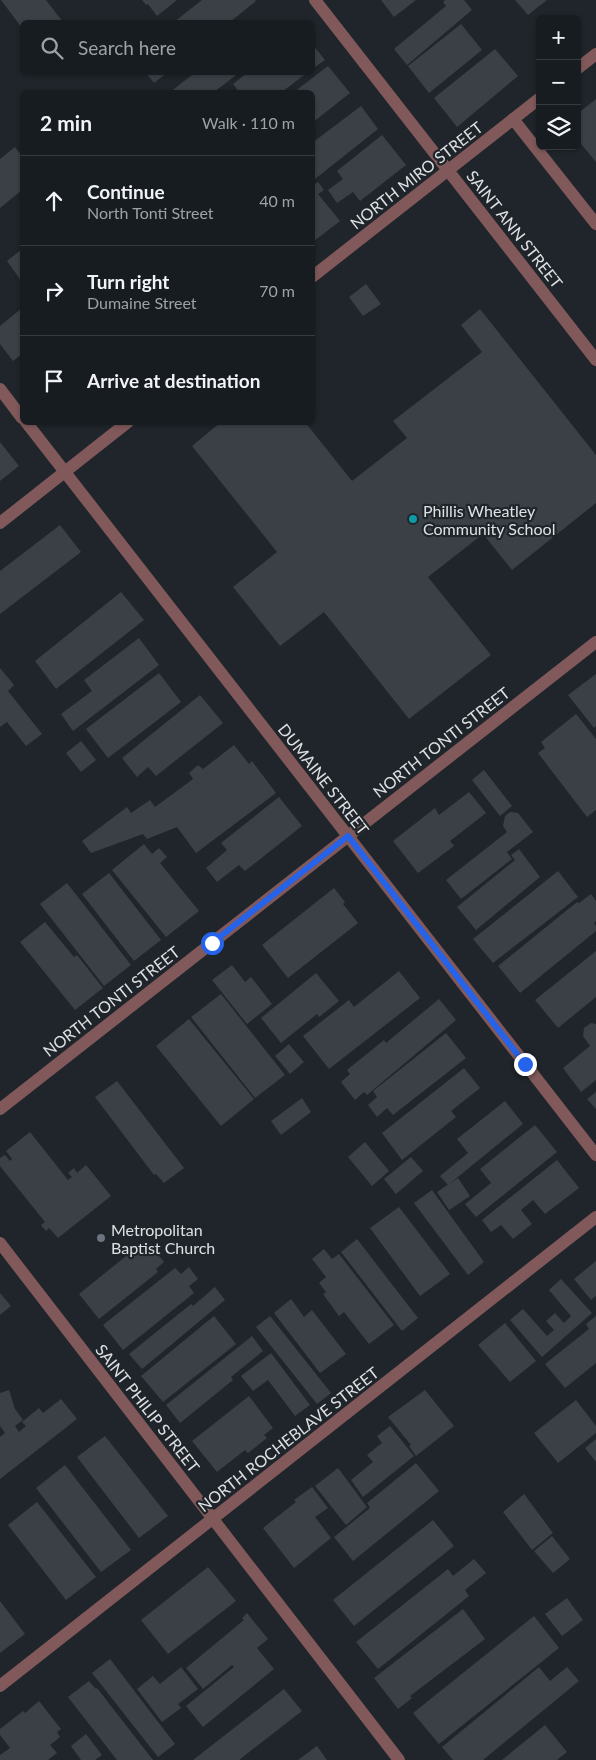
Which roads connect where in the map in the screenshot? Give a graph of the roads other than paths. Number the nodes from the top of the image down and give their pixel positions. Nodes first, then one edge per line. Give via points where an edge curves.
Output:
1 (316, 0) edge
2 (596, 54) edge
3 (581, 66) edge
4 (536, 101) edge
5 (513, 120) junction
6 (449, 170) junction
7 (596, 224) edge
8 (315, 275) edge
9 (596, 360) edge
10 (0, 389) edge
11 (20, 415) edge
12 (28, 425) edge
13 (124, 425) edge
14 (65, 472) junction
15 (0, 523) edge
16 (596, 642) edge
17 (348, 836) junction
18 (0, 1109) edge
19 (596, 1155) edge
20 (596, 1217) edge
21 (0, 1242) edge
22 (213, 1519) junction
23 (0, 1686) edge
24 (399, 1760) edge

1 - 6 street, SAINT ANN STREET
2 - 3 street
4 - 5 street, NORTH MIRO STREET
5 - 6 street, NORTH MIRO STREET
5 - 7 street
6 - 8 street, NORTH MIRO STREET
6 - 9 street, SAINT ANN STREET
10 - 11 street
12 - 14 street, DUMAINE STREET
13 - 14 street
14 - 15 street
14 - 17 street, DUMAINE STREET
16 - 17 street, NORTH TONTI STREET
17 - 18 street, NORTH TONTI STREET
17 - 19 street, DUMAINE STREET
20 - 22 street, NORTH ROCHEBLAVE STREET
21 - 22 street, SAINT PHILIP STREET
22 - 23 street, NORTH ROCHEBLAVE STREET
22 - 24 street, SAINT PHILIP STREET

